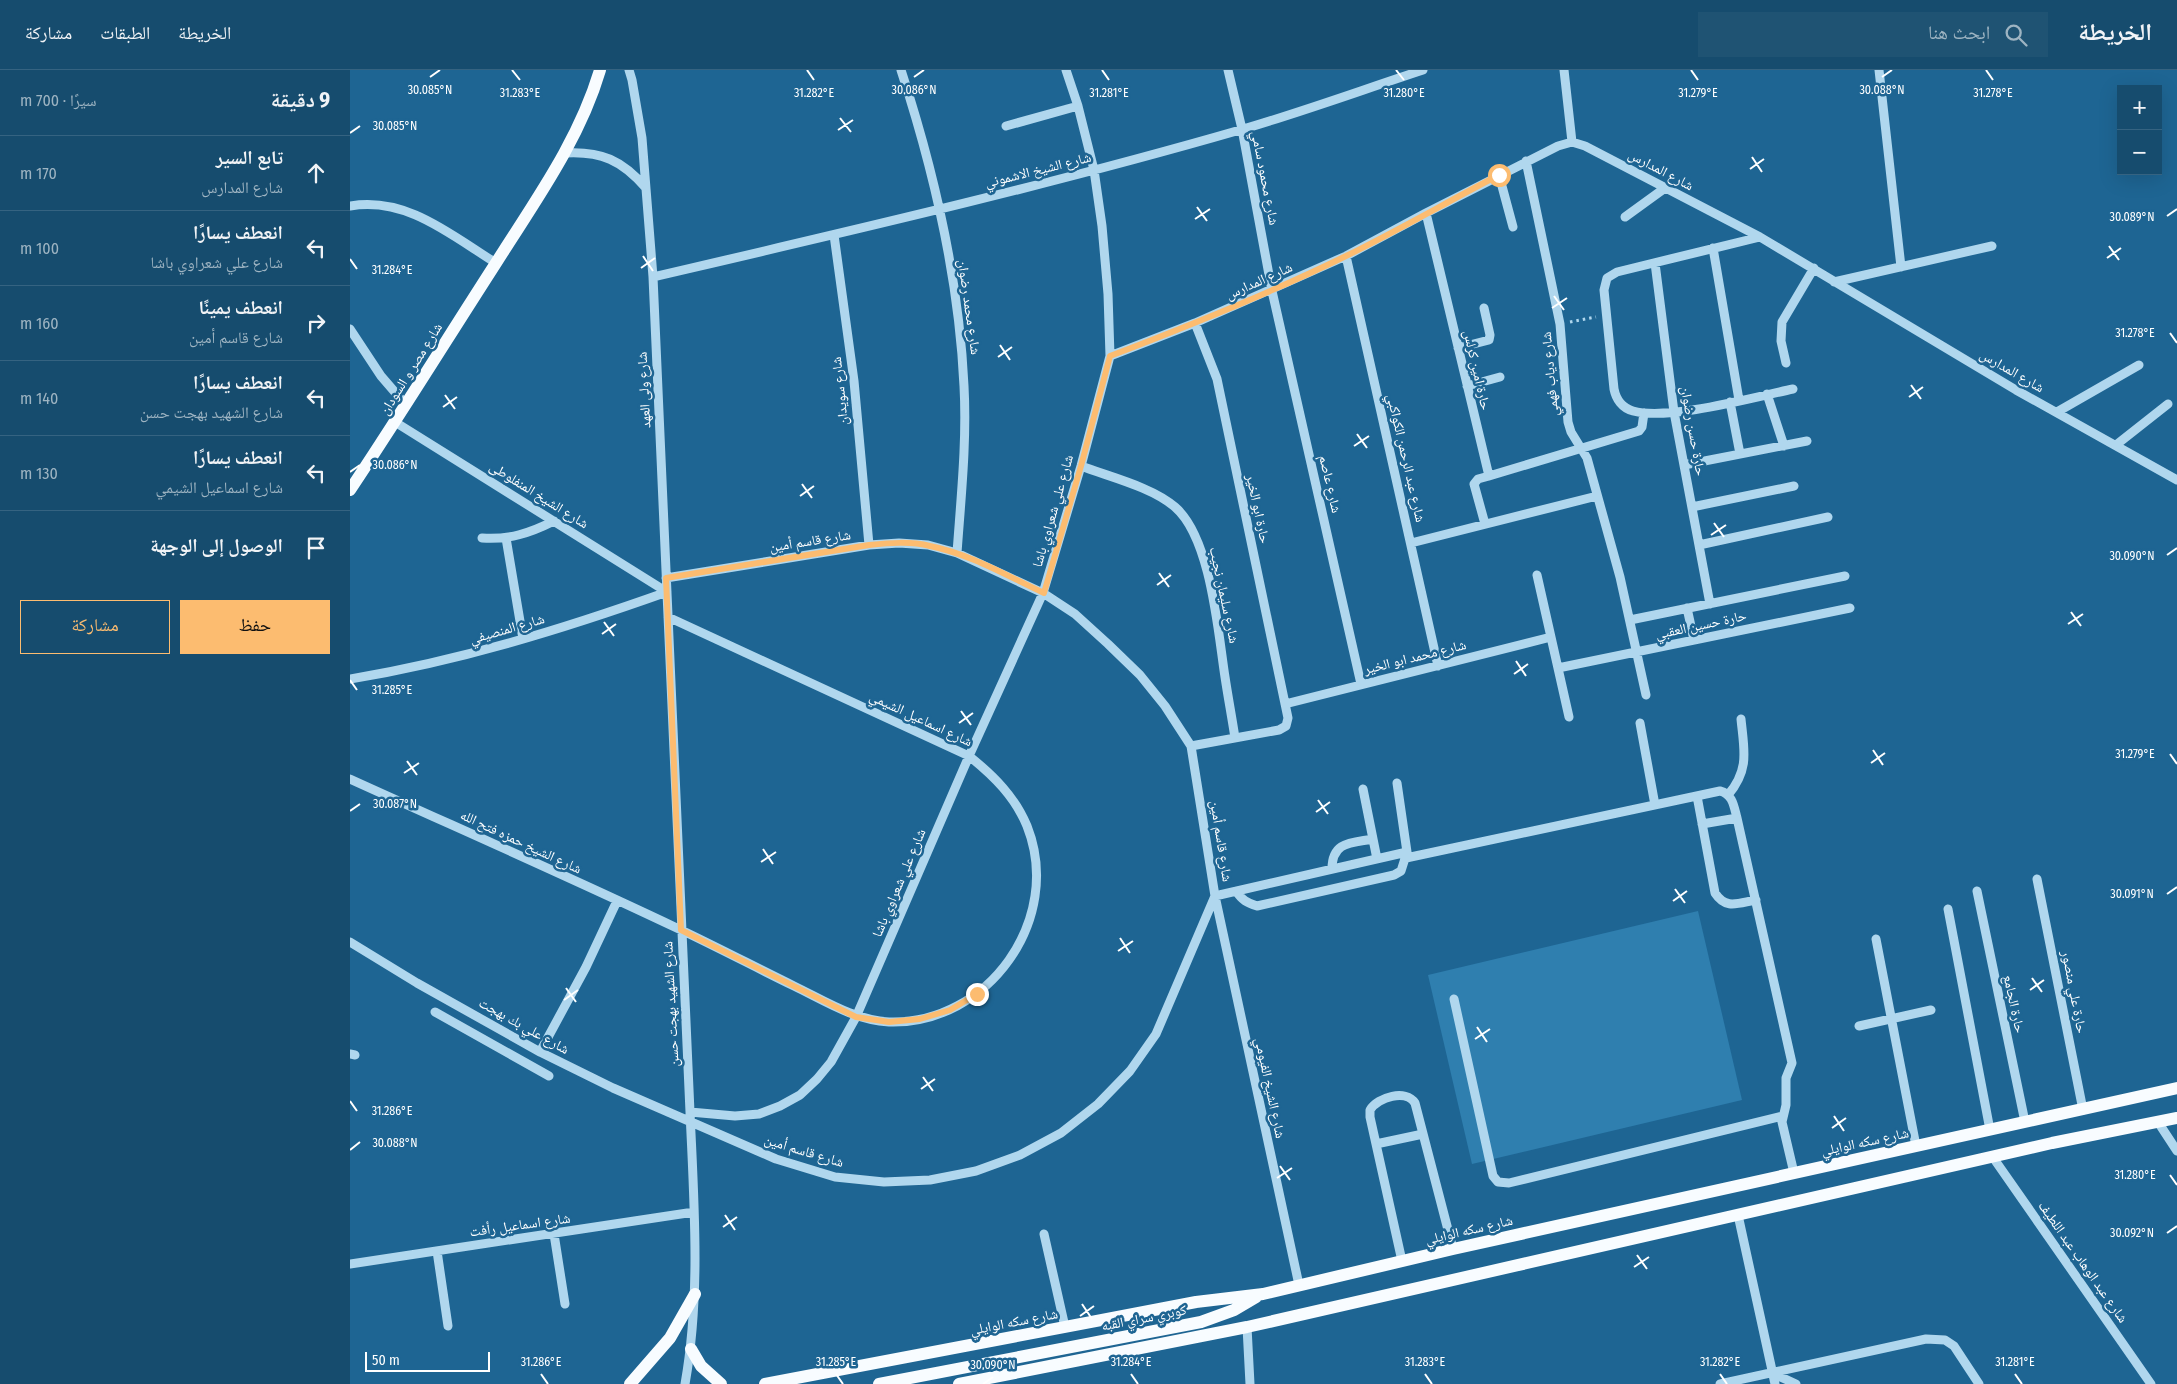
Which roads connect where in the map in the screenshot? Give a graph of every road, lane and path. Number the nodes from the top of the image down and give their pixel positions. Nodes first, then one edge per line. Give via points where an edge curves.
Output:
1 (600, 70) edge
2 (628, 70) edge
3 (901, 70) edge
4 (1066, 70) edge
5 (1228, 70) edge
6 (1423, 70) edge
7 (1564, 70) edge
8 (1879, 70) edge
9 (1078, 106) junction
10 (1006, 126) dead end
11 (1242, 129) junction
12 (1572, 142) junction
13 (565, 153) junction
14 (1526, 161) junction
15 (1094, 170) junction
16 (1499, 175) junction
17 (646, 188) junction
18 (1666, 188) junction
19 (350, 206) edge
20 (940, 210) junction
21 (1426, 213) junction
22 (1625, 217) dead end
23 (1513, 227) dead end
24 (834, 235) junction
25 (1760, 237) junction
26 (1992, 246) dead end
27 (1713, 248) junction
28 (1346, 256) junction
29 (496, 263) junction
30 (1655, 263) junction
31 (1900, 267) junction
32 (1814, 268) junction
33 (653, 277) junction
34 (1834, 282) junction
35 (1272, 290) junction
36 (1484, 308) dead end
37 (1607, 315) junction
38 (1195, 323) junction
39 (1560, 324) junction
40 (350, 329) edge
41 (1458, 348) junction
42 (1110, 356) junction
43 (1786, 364) dead end
44 (2139, 365) dead end
45 (1500, 377) dead end
46 (1467, 386) junction
47 (1793, 390) dead end
48 (1767, 394) junction
49 (1740, 400) junction
50 (1730, 402) junction
51 (2168, 404) dead end
52 (406, 405) junction
53 (1674, 412) junction
54 (2057, 412) junction
55 (1644, 413) junction
56 (395, 422) junction
57 (1808, 441) dead end
58 (2116, 445) junction
59 (1784, 446) junction
60 (1583, 449) junction
61 (1740, 454) junction
62 (1684, 465) junction
63 (1081, 466) junction
64 (1488, 476) junction
65 (2177, 480) edge
66 (1794, 486) dead end
67 (350, 490) edge
68 (1597, 496) junction
69 (1692, 507) junction
70 (1828, 517) dead end
71 (554, 521) junction
72 (1485, 524) junction
73 (482, 538) dead end
74 (506, 538) junction
75 (1410, 543) junction
76 (869, 545) junction
77 (1699, 545) junction
78 (957, 553) junction
79 (1537, 575) dead end
80 (1845, 576) dead end
81 (666, 578) junction
82 (667, 592) junction
83 (1044, 593) junction
84 (1710, 604) junction
85 (1687, 608) junction
86 (1850, 608) dead end
87 (668, 616) junction
88 (1630, 620) junction
89 (1551, 637) junction
90 (523, 639) junction
91 (1694, 640) junction
92 (1637, 652) junction
93 (1438, 666) junction
94 (1558, 668) junction
95 (350, 679) edge
96 (1361, 684) junction
97 (1646, 695) dead end
98 (1285, 704) junction
99 (1569, 717) dead end
100 (1741, 719) dead end
101 (1640, 723) dead end
102 (1235, 738) junction
103 (1191, 746) junction
104 (969, 756) junction
105 (350, 779) edge
106 (1397, 783) dead end
107 (1363, 789) dead end
108 (1728, 795) junction
109 (1697, 796) junction
110 (1655, 805) junction
111 (1737, 818) junction
112 (1702, 824) junction
113 (1373, 838) junction
114 (1406, 855) junction
115 (1377, 859) junction
116 (1332, 869) junction
117 (2037, 879) dead end
118 (1236, 891) junction
119 (1976, 891) dead end
120 (1215, 896) junction
121 (1756, 900) junction
122 (617, 901) junction
123 (1948, 909) dead end
124 (681, 930) junction
125 (1876, 939) dead end
126 (350, 942) edge
127 (1454, 999) dead end
128 (1931, 1010) dead end
129 (435, 1012) dead end
130 (856, 1017) junction
131 (1891, 1019) junction
132 (1859, 1026) dead end
133 (506, 1033) junction
134 (498, 1048) junction
135 (540, 1052) junction
136 (549, 1076) dead end
137 (2177, 1089) edge
138 (2083, 1110) junction
139 (690, 1112) junction
140 (1782, 1116) junction
141 (2177, 1118) edge
142 (690, 1122) junction
143 (2025, 1122) junction
144 (2158, 1122) junction
145 (1990, 1130) junction
146 (1423, 1134) junction
147 (1376, 1144) junction
148 (1916, 1146) junction
149 (2177, 1150) edge
150 (1992, 1156) junction
151 (1794, 1173) junction
152 (694, 1212) junction
153 (1738, 1215) junction
154 (554, 1234) junction
155 (1044, 1234) dead end
156 (1453, 1249) junction
157 (437, 1251) junction
158 (1402, 1261) junction
159 (350, 1264) edge
160 (1299, 1285) junction
161 (695, 1294) junction
162 (1263, 1294) junction
163 (565, 1304) dead end
164 (448, 1326) dead end
165 (1247, 1326) junction
166 (1066, 1327) junction
167 (691, 1349) junction
168 (1772, 1373) junction
169 (630, 1384) edge
170 (685, 1384) edge
171 (721, 1384) edge
172 (765, 1384) edge
173 (880, 1384) edge
174 (959, 1384) edge
175 (1250, 1384) edge
176 (1720, 1384) edge
177 (1776, 1384) edge
178 (1796, 1384) edge
179 (1979, 1384) edge
180 (2152, 1384) edge

1 - 13 main road, شارع مصر و السودان via 592,97
2 - 17 street, شارع ولى العهد via 640,129
3 - 20 street, شارع محمد رضوان
4 - 9 street, شارع علي شعراوي باشا
5 - 11 street, شارع محمود سامي
6 - 11 street, شارع الشيخ الاشموني
7 - 12 street
8 - 31 street
9 - 10 street
9 - 15 street, شارع علي شعراوي باشا
11 - 15 street, شارع الشيخ الاشموني
11 - 35 street, شارع محمود سامي
12 - 14 street, شارع المدارس
12 - 18 street, شارع المدارس
13 - 17 street via 584,152 602,156 626,168
13 - 29 main road, شارع مصر و السودان
14 - 16 street, شارع المدارس
14 - 39 street, شارع دياب فهمي
15 - 20 street, شارع الشيخ الاشموني
15 - 42 street, شارع علي شعراوي باشا via 1108,294
16 - 21 street, شارع المدارس
16 - 23 street
17 - 33 street, شارع ولى العهد
18 - 22 street
18 - 25 street, شارع المدارس
19 - 29 street via 383,205 421,216
20 - 24 street, شارع الشيخ الاشموني
20 - 78 street, شارع محمد رضوان via 961,334 964,387 965,440
21 - 28 street, شارع المدارس
21 - 41 street, حارة امين كرلس
24 - 33 street, شارع الشيخ الاشموني
24 - 76 street, شارع سويدان via 854,381
25 - 27 street
25 - 32 street, شارع المدارس
26 - 31 street
27 - 30 street
27 - 49 street
28 - 35 street, شارع المدارس
28 - 75 street, شارع عبد الرحمن الكواكبي
29 - 52 main road, شارع مصر و السودان
30 - 37 street via 1611,274 1607,278 1604,290
30 - 53 street, حارة حسن رضوان
31 - 34 street
32 - 34 street, شارع المدارس
32 - 43 street via 1782,322 1781,341
33 - 81 street, شارع ولى العهد
34 - 54 street, شارع المدارس
35 - 38 street, شارع المدارس
35 - 96 street, شارع عاصم
36 - 41 street via 1489,340
37 - 39 path
37 - 55 street via 1614,389 1626,409
38 - 42 street, شارع المدارس
38 - 98 street, حارة ابو الخير via 1217,379
39 - 60 street, شارع دياب فهمي via 1568,422
40 - 52 street via 381,376
41 - 46 street, حارة امين كرلس
42 - 63 street, شارع علي شعراوي باشا
44 - 54 street
45 - 46 street
46 - 64 street, حارة امين كرلس
47 - 48 street
48 - 49 street
48 - 59 street
49 - 50 street
50 - 53 street
50 - 61 street
51 - 58 street
52 - 56 main road, شارع مصر و السودان
53 - 55 street
53 - 62 street, حارة حسن رضوان
54 - 58 street, شارع المدارس
55 - 60 street via 1639,431
56 - 67 main road, شارع مصر و السودان
56 - 71 street, شارع الشيخ المنفلوطى
57 - 59 street
58 - 65 street, شارع المدارس
59 - 61 street
60 - 64 street
60 - 68 street, شارع دياب فهمي
61 - 62 street
62 - 69 street, حارة حسن رضوان
63 - 83 street, شارع علي شعراوي باشا
63 - 102 street, شارع سليمان نجيب via 1163,498 1183,515 1191,527 1201,549 1213,604
64 - 72 street via 1474,484
66 - 69 street
68 - 72 street
68 - 88 street, شارع دياب فهمي
69 - 77 street, حارة حسن رضوان
70 - 77 street
71 - 74 street via 531,533
71 - 82 street, شارع الشيخ المنفلوطى
72 - 75 street
73 - 74 street
74 - 90 street
75 - 93 street, شارع عبد الرحمن الكواكبي
76 - 78 street, شارع قاسم أمين via 899,542
76 - 81 street, شارع قاسم أمين
77 - 84 street, حارة حسن رضوان
78 - 83 street, شارع قاسم أمين
79 - 89 street
80 - 84 street
81 - 82 street, شارع ولى العهد
82 - 87 street, شارع الشهيد بهجت حسن
82 - 90 street, شارع المنصيفي via 574,625
83 - 103 street, شارع قاسم أمين via 1075,614 1140,675
83 - 104 street, شارع علي شعراوي باشا
84 - 85 street
85 - 88 street
85 - 91 street
86 - 91 street, حارة حسين العقبي
87 - 104 street, شارع اسماعيل الشيمي
87 - 124 street, شارع الشهيد بهجت حسن
88 - 92 street, شارع دياب فهمي
89 - 93 street, شارع محمد ابو الخير
89 - 94 street
90 - 95 street, شارع المنصيفي via 407,669
91 - 92 street, حارة حسين العقبي
92 - 94 street, حارة حسين العقبي
92 - 97 street, شارع دياب فهمي
93 - 96 street, شارع محمد ابو الخير
94 - 99 street
96 - 98 street, شارع محمد ابو الخير
98 - 102 street, حارة ابو الخير via 1286,726
100 - 108 street via 1746,758 1740,778
101 - 110 street
102 - 103 street
103 - 120 street, شارع قاسم أمين
104 - 130 street, شارع علي شعراوي باشا
104 - 130 street, شارع اسماعيل الشيمي via 994,776 1013,800 1027,827 1035,857 1036,888 1031,919 1019,948 983,989 950,1010 920,1019 889,1022
105 - 122 street, شارع الشيخ حمزه فتح الله
106 - 114 street
107 - 113 street
108 - 109 street via 1720,791
108 - 111 street
109 - 110 street
109 - 112 street
110 - 114 street
111 - 112 street
111 - 121 street
112 - 121 street via 1718,898 1727,905
113 - 115 street
113 - 116 street via 1344,844 1332,861
114 - 115 street
114 - 118 street via 1401,871 1394,875 1257,906 1248,904
115 - 116 street
116 - 118 street
117 - 138 street, حارة علي منصور
118 - 120 street
119 - 143 street, حارة الجامع
120 - 142 street, شارع قاسم أمين via 1156,1034 1130,1071 1076,1122 1020,1156 940,1179 884,1182 835,1177 776,1159
120 - 160 street, شارع الشيخ الفيومي
121 - 140 street via 1792,1062 1786,1078 1786,1105
122 - 124 street, شارع الشيخ حمزه فتح الله
122 - 135 street
123 - 145 street
124 - 130 street, شارع اسماعيل الشيمي
124 - 139 street, شارع الشهيد بهجت حسن
125 - 131 street
126 - 133 street, شارع علي بك بهجت
127 - 140 street via 1493,1176 1498,1182 1509,1183
128 - 131 street
129 - 134 street
130 - 139 street, شارع علي شعراوي باشا via 831,1062 800,1095 758,1114 735,1116
131 - 132 street
131 - 148 street
133 - 134 street
133 - 135 street, شارع علي بك بهجت
134 - 136 street
135 - 142 street, شارع علي بك بهجت
137 - 138 main road, شارع سكه الوايلي
138 - 143 main road, شارع سكه الوايلي
139 - 142 street, شارع الشهيد بهجت حسن
140 - 151 street
141 - 144 main road
142 - 152 street, شارع الشهيد بهجت حسن
143 - 145 main road, شارع سكه الوايلي
144 - 149 street
144 - 150 main road
145 - 148 main road, شارع سكه الوايلي
146 - 147 street
146 - 147 street via 1412,1098 1398,1096 1379,1101 1370,1110
146 - 156 street
147 - 158 street
148 - 151 main road, شارع سكه الوايلي
150 - 153 main road
150 - 180 street, شارع عبد الوهاب عبد اللطيف
151 - 156 main road, شارع سكه الوايلي
152 - 154 street, شارع اسماعيل رأفت
152 - 161 street, شارع الشهيد بهجت حسن
153 - 165 main road
153 - 168 street
154 - 157 street, شارع اسماعيل رأفت
154 - 163 street
155 - 166 street
156 - 158 main road, شارع سكه الوايلي
157 - 159 street, شارع اسماعيل رأفت
157 - 164 street
158 - 160 main road, شارع سكه الوايلي
160 - 162 main road, شارع سكه الوايلي
161 - 167 street, شارع الشهيد بهجت حسن
161 - 169 main road via 670,1338
162 - 166 main road, شارع سكه الوايلي via 1196,1302
162 - 173 main road, كوبري سراي القبه via 1234,1310 1201,1322
165 - 174 main road
165 - 175 street
166 - 172 main road, شارع سكه الوايلي
167 - 170 street, شارع الشهيد بهجت حسن
167 - 171 main road via 701,1366
168 - 176 street
168 - 177 street
168 - 178 street
168 - 179 street via 1926,1339 1945,1340 1954,1346

